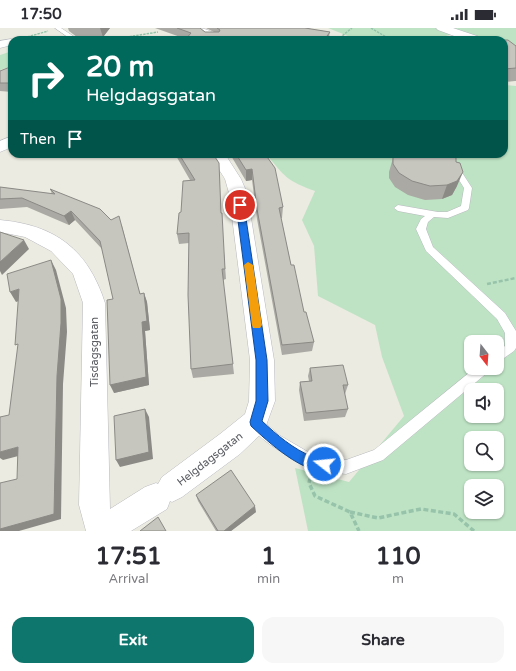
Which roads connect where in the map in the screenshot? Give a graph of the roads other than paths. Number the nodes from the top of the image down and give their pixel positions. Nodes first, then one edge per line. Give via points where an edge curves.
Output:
1 (58, 28) edge
2 (198, 28) edge
3 (442, 28) edge
4 (70, 36) edge
5 (210, 36) edge
6 (465, 36) edge
7 (220, 158) edge
8 (455, 174) edge
9 (398, 208) dead end
10 (431, 215) junction
11 (0, 226) edge
12 (504, 353) edge
13 (475, 375) edge
14 (256, 422) junction
15 (103, 531) edge

1 - 4 lane
2 - 5 street
3 - 6 street
7 - 14 street via 233,179 238,193 262,360 262,401
8 - 10 lane via 458,173 468,188 465,208 448,215
9 - 10 lane
10 - 12 lane via 424,221 421,229 429,249 501,316 511,332 510,348
11 - 15 street, Tisdagsgatan via 32,232 51,241 83,272 90,287 94,303 94,505
13 - 14 lane via 378,455 346,467 313,463 274,440
14 - 15 street, Helgdagsgatan via 164,492

